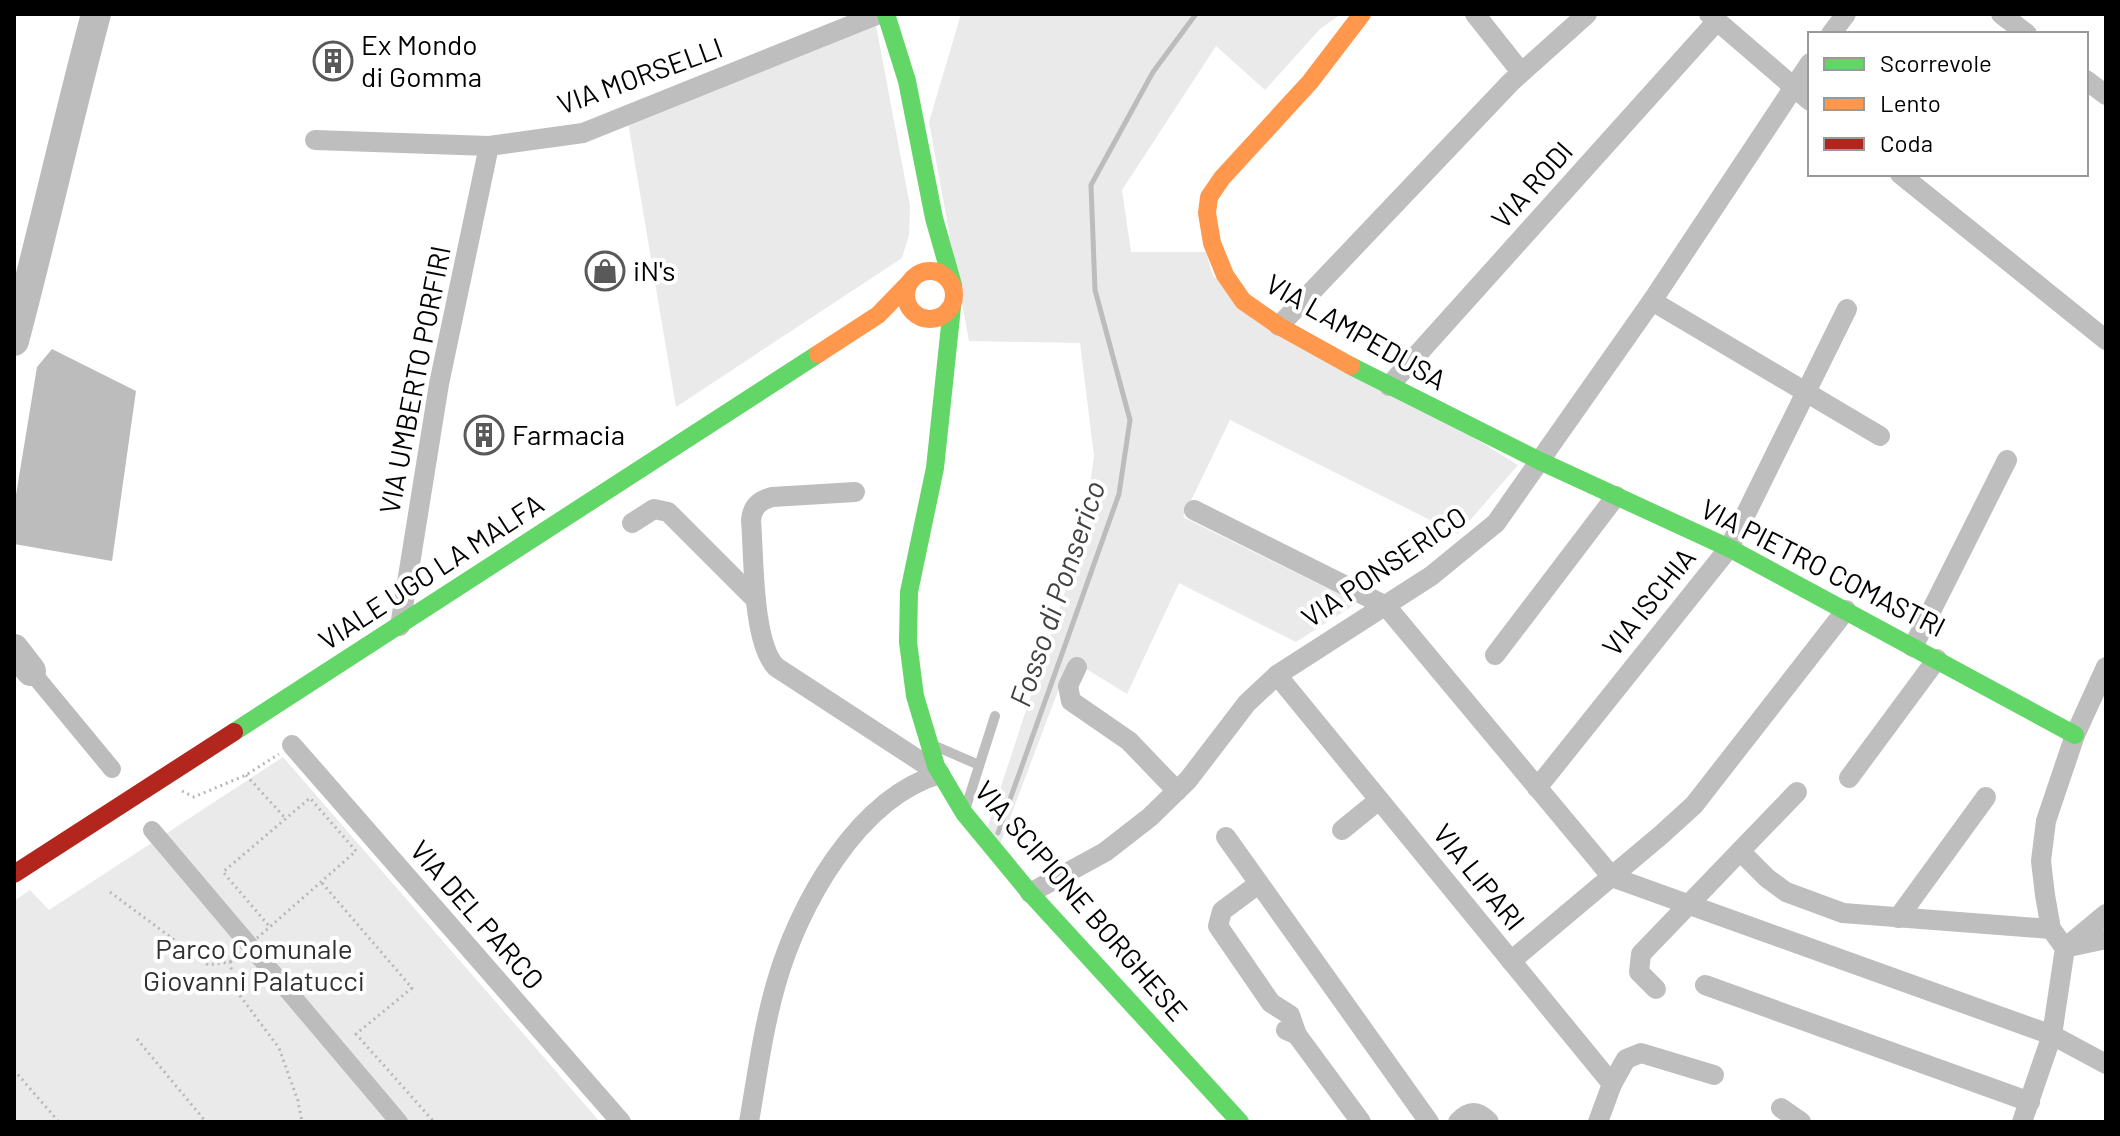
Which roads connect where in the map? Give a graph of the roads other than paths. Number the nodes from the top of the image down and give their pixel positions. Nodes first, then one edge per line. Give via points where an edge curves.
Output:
1 (879, 14) edge
2 (886, 14) edge
3 (1362, 14) edge
4 (1475, 14) edge
5 (1846, 14) edge
6 (2001, 14) edge
7 (1713, 18) edge
8 (1581, 19) edge
9 (1832, 32) edge
10 (2024, 32) edge
11 (1808, 66) edge
12 (1521, 72) junction
13 (2088, 82) edge
14 (1793, 87) junction
15 (2106, 95) edge
16 (1808, 99) edge
17 (315, 140) dead end
18 (489, 146) junction
19 (1902, 176) edge
20 (934, 218) junction
21 (914, 279) junction
22 (953, 285) junction
23 (1652, 301) junction
24 (952, 307) junction
25 (1847, 309) dead end
26 (878, 315) junction
27 (924, 317) junction
28 (1279, 326) junction
29 (2106, 340) edge
30 (944, 364) junction
31 (1389, 386) junction
32 (1806, 393) junction
33 (1880, 436) dead end
34 (2007, 460) dead end
35 (1540, 461) junction
36 (855, 492) dead end
37 (1616, 496) junction
38 (1194, 510) dead end
39 (632, 523) dead end
40 (1729, 548) junction
41 (756, 600) junction
42 (1386, 606) junction
43 (1846, 610) junction
44 (400, 626) junction
45 (1913, 647) junction
46 (1495, 655) dead end
47 (1937, 659) junction
48 (1077, 667) dead end
49 (2106, 667) edge
50 (1277, 675) junction
51 (995, 716) dead end
52 (2075, 735) junction
53 (930, 743) junction
54 (292, 745) road end
55 (979, 765) junction
56 (940, 774) junction
57 (1849, 778) dead end
58 (1537, 788) junction
59 (1177, 791) junction
60 (1797, 792) dead end
61 (1986, 797) dead end
62 (1379, 800) junction
63 (964, 813) junction
64 (1342, 830) dead end
65 (1226, 837) dead end
66 (1740, 851) junction
67 (14, 874) edge
68 (1612, 877) junction
69 (1257, 885) junction
70 (1030, 893) junction
71 (1688, 905) junction
72 (2106, 914) edge
73 (1898, 918) junction
74 (2051, 929) junction
75 (2106, 939) edge
76 (2065, 948) junction
77 (1511, 961) junction
78 (1705, 985) dead end
79 (1656, 989) dead end
80 (2052, 1035) junction
81 (2106, 1064) edge
82 (1714, 1075) dead end
83 (1612, 1084) junction
84 (2030, 1102) junction
85 (1781, 1108) dead end
86 (621, 1122) edge
87 (749, 1122) edge
88 (1240, 1122) edge
89 (1361, 1122) edge
90 (1429, 1122) edge
91 (1458, 1122) edge
92 (1489, 1122) edge
93 (1598, 1122) edge
94 (1801, 1122) edge
95 (2022, 1122) edge

1 - 18 street, VIA MORSELLI via 583,133
2 - 20 street via 907,81
3 - 28 street, VIA LAMPEDUSA via 1310,82 1217,184 1208,202 1212,243 1228,281 1243,301
4 - 12 street
5 - 9 street
6 - 10 street
7 - 14 street
7 - 31 street, VIA RODI
8 - 12 street
11 - 14 street, VIA PONSERICO
12 - 28 street
13 - 15 street
14 - 16 street
14 - 23 street, VIA PONSERICO
17 - 18 street, VIA MORSELLI
18 - 44 street, VIA UMBERTO PORFIRI via 439,384
19 - 29 street
20 - 21 street via 928,251
20 - 22 street
21 - 22 street via 926,271 941,273
21 - 26 street, VIALE UGO LA MALFA
21 - 27 street via 906,297
22 - 24 street
23 - 32 street
23 - 35 street, VIA PONSERICO
24 - 27 street
24 - 30 street, VIA SCIPIONE BORGHESE
25 - 32 street, VIA ISCHIA
26 - 27 street
26 - 44 street, VIALE UGO LA MALFA
27 - 30 street, VIA SCIPIONE BORGHESE
28 - 31 street, VIA LAMPEDUSA
30 - 53 street, VIA SCIPIONE BORGHESE via 935,468 909,592 915,696
31 - 35 street, VIA LAMPEDUSA
32 - 33 street
32 - 40 street, VIA ISCHIA
34 - 45 street
35 - 37 street, VIA PIETRO COMASTRI
35 - 42 street, VIA PONSERICO via 1484,535
36 - 41 street via 772,497 757,505 751,520
37 - 40 street, VIA PIETRO COMASTRI
37 - 46 street
38 - 42 street
39 - 41 street via 654,509 668,512
40 - 43 street, VIA PIETRO COMASTRI
40 - 58 street, VIA ISCHIA
41 - 56 street via 763,646 776,667
42 - 50 street, VIA PONSERICO
42 - 58 street
43 - 45 street, VIA PIETRO COMASTRI
43 - 68 street via 1702,797
44 - 67 street, VIALE UGO LA MALFA
45 - 47 street, VIA PIETRO COMASTRI
47 - 52 street, VIA PIETRO COMASTRI
47 - 57 street
48 - 59 street via 1068,686 1071,701 1129,741
49 - 52 street
50 - 59 street, VIA PONSERICO via 1247,703
50 - 62 street, VIA LIPARI
51 - 55 lane
52 - 74 street via 2046,821 2041,861
53 - 55 lane
53 - 56 street, VIA SCIPIONE BORGHESE
54 - 86 street, VIA DEL PARCO
55 - 63 lane
56 - 63 street, VIA SCIPIONE BORGHESE
56 - 87 street via 908,787 875,813 814,893 778,976
58 - 68 street
59 - 70 street, VIA PONSERICO via 1112,847
60 - 66 street
61 - 73 street
62 - 64 street
62 - 77 street, VIA LIPARI
63 - 70 street, VIA SCIPIONE BORGHESE
65 - 69 street
66 - 71 street
66 - 73 street via 1773,883 1802,899 1843,913
68 - 71 street
68 - 77 street
69 - 89 street via 1222,911 1218,926 1271,1003 1279,1024 1297,1035
69 - 90 street
70 - 88 street, VIA SCIPIONE BORGHESE
71 - 79 street via 1639,958 1641,975
71 - 80 street
72 - 76 street
73 - 74 street
74 - 76 street
75 - 76 street
76 - 80 street
77 - 83 street, VIA LIPARI
78 - 84 street
80 - 81 street
80 - 84 street
82 - 83 street via 1641,1053 1626,1059
83 - 93 street
84 - 95 street
85 - 94 street
91 - 92 street via 1474,1112

